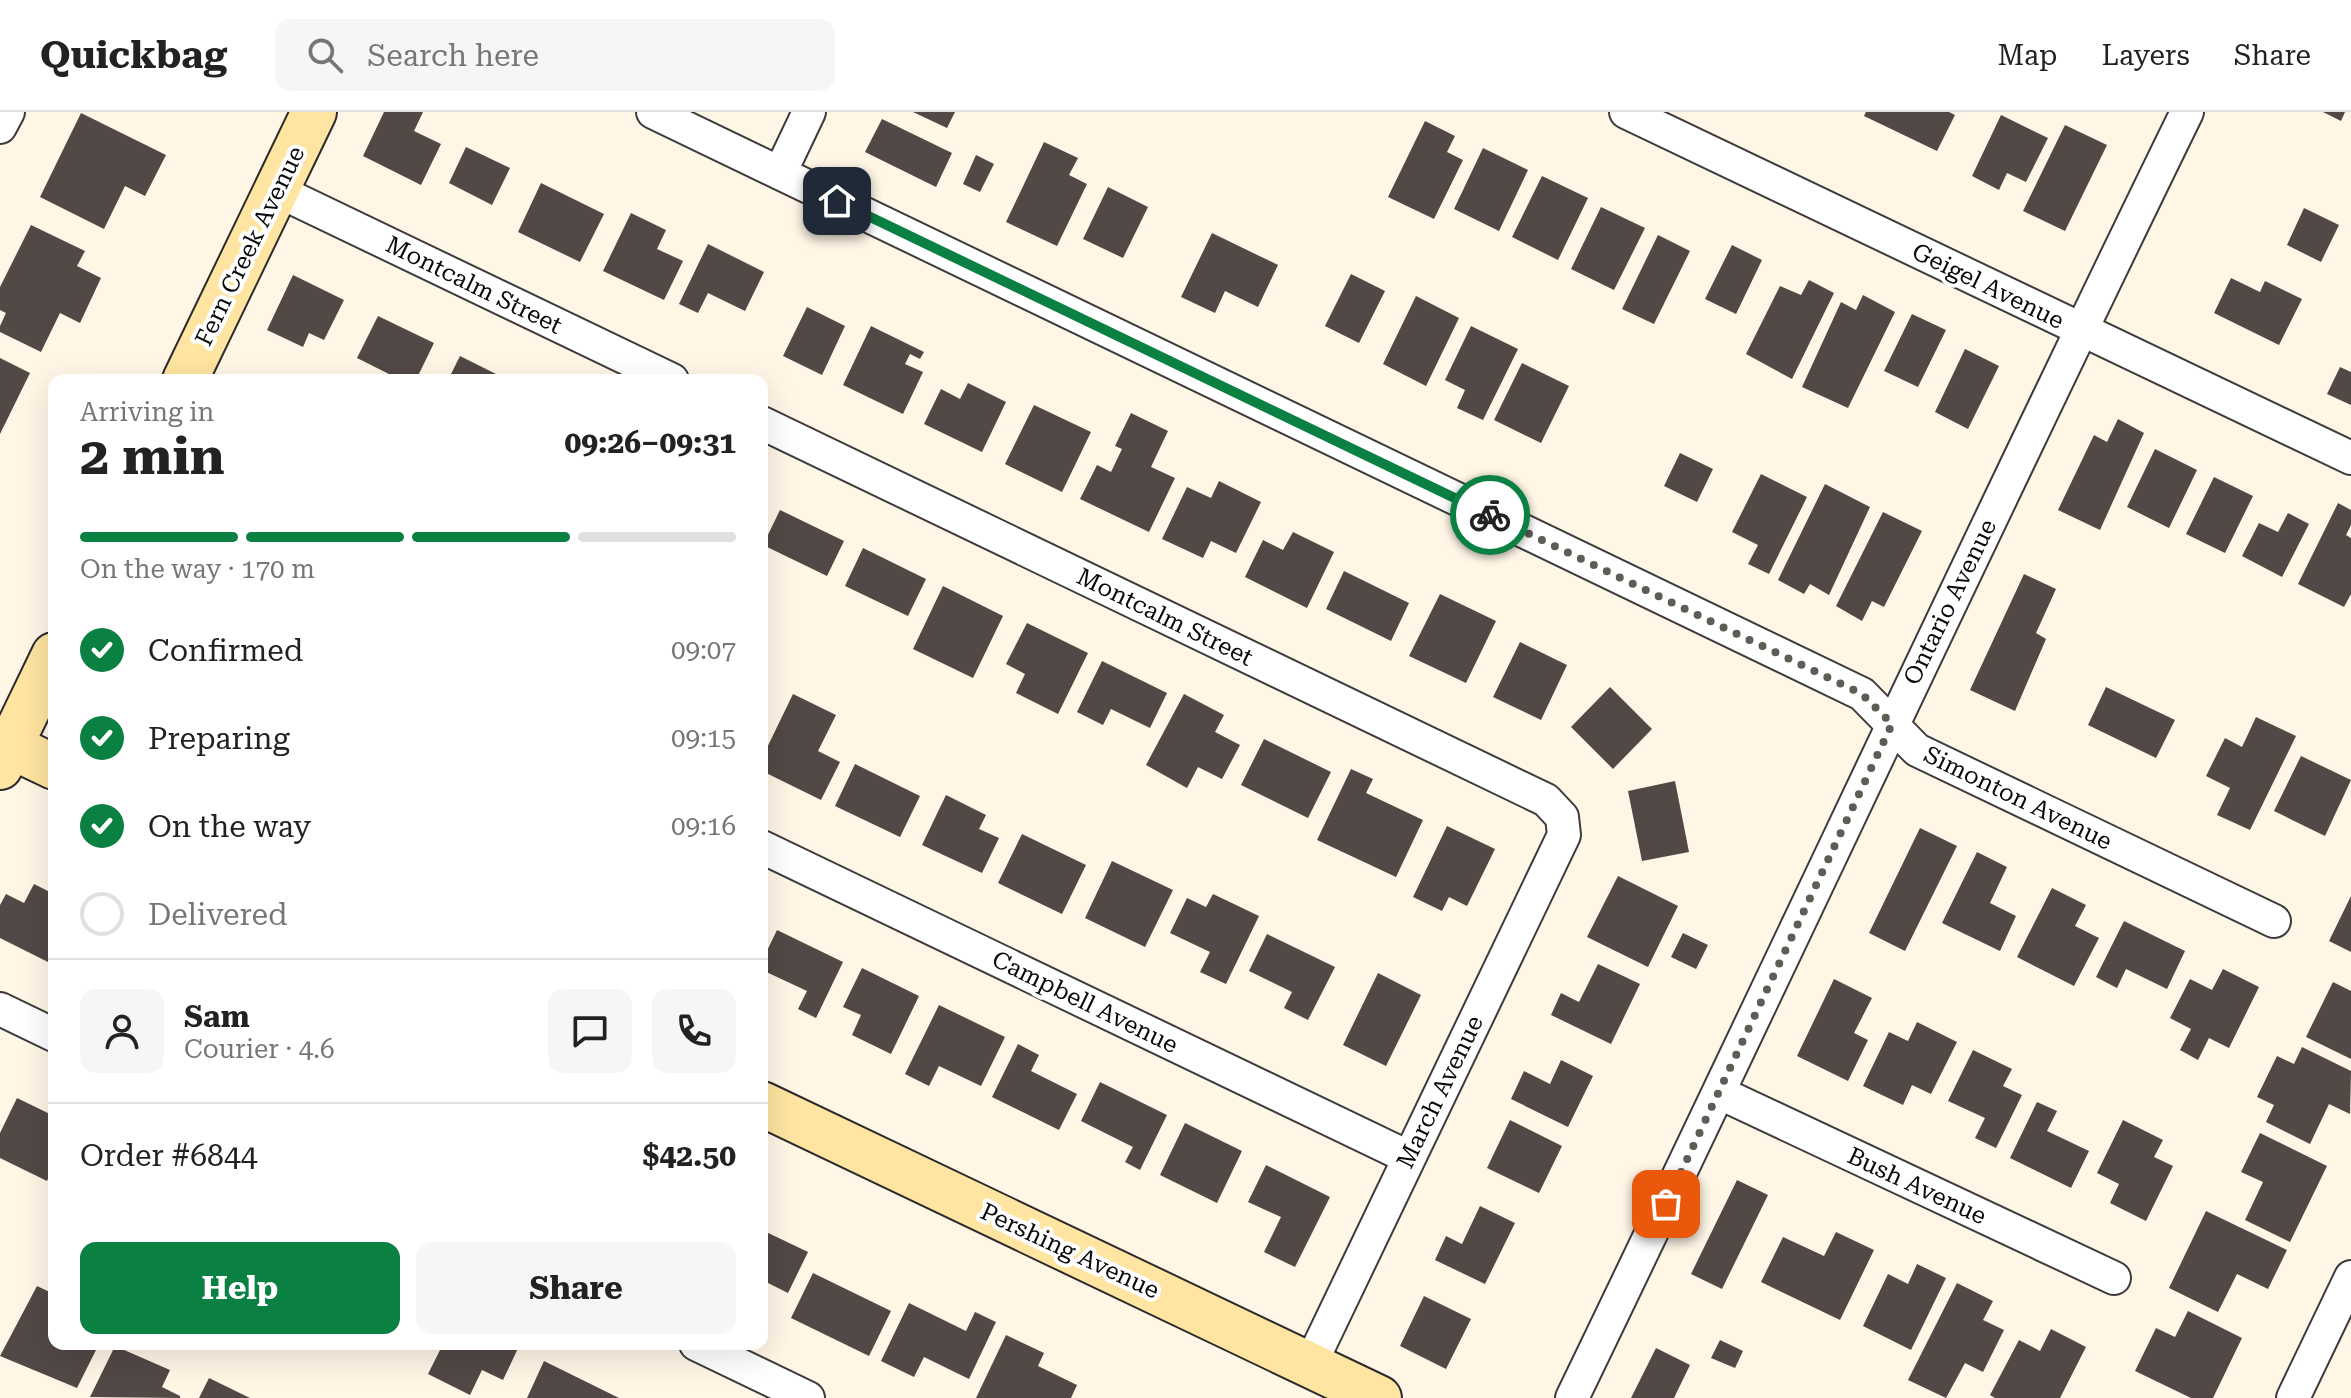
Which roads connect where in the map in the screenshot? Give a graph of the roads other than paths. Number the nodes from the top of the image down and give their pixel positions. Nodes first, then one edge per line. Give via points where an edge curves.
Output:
1 (8, 112) edge
2 (314, 112) edge
3 (653, 112) edge
4 (809, 112) edge
5 (1626, 112) edge
6 (2187, 112) edge
7 (0, 127) edge
8 (780, 173) junction
9 (276, 190) junction
10 (2081, 330) junction
11 (188, 374) edge
12 (659, 374) edge
13 (768, 426) edge
14 (2351, 458) edge
15 (48, 666) edge
16 (1892, 724) junction
17 (3, 751) edge
18 (48, 765) edge
19 (1562, 817) joint
20 (768, 850) edge
21 (2274, 921) dead end
22 (0, 1009) edge
23 (48, 1032) edge
24 (1720, 1093) junction
25 (768, 1107) edge
26 (1408, 1157) junction
27 (2351, 1277) edge
28 (2114, 1278) dead end
29 (708, 1350) edge
30 (1310, 1365) junction
31 (1368, 1396) edge
32 (808, 1398) edge
33 (1572, 1398) edge
34 (2293, 1398) edge

1 - 7 street
2 - 9 street, Fern Creek Avenue
3 - 8 street, Simonton Avenue
4 - 8 street
5 - 10 street, Geigel Avenue
6 - 10 street, Ontario Avenue
8 - 16 street, Simonton Avenue via 1862,694
9 - 11 street, Fern Creek Avenue
9 - 12 street, Montcalm Street
10 - 14 street, Geigel Avenue
10 - 16 street, Ontario Avenue
13 - 19 street, Montcalm Street via 1546,800
15 - 17 street
16 - 21 street, Simonton Avenue via 1917,750
16 - 24 street, Ontario Avenue
17 - 18 street
19 - 26 street, March Avenue via 1564,835
20 - 26 street, Campbell Avenue
22 - 23 street
24 - 28 street, Bush Avenue
24 - 33 street, Ontario Avenue
25 - 30 street, Pershing Avenue
26 - 30 street, March Avenue
27 - 34 street
29 - 32 street
30 - 31 street, Pershing Avenue

